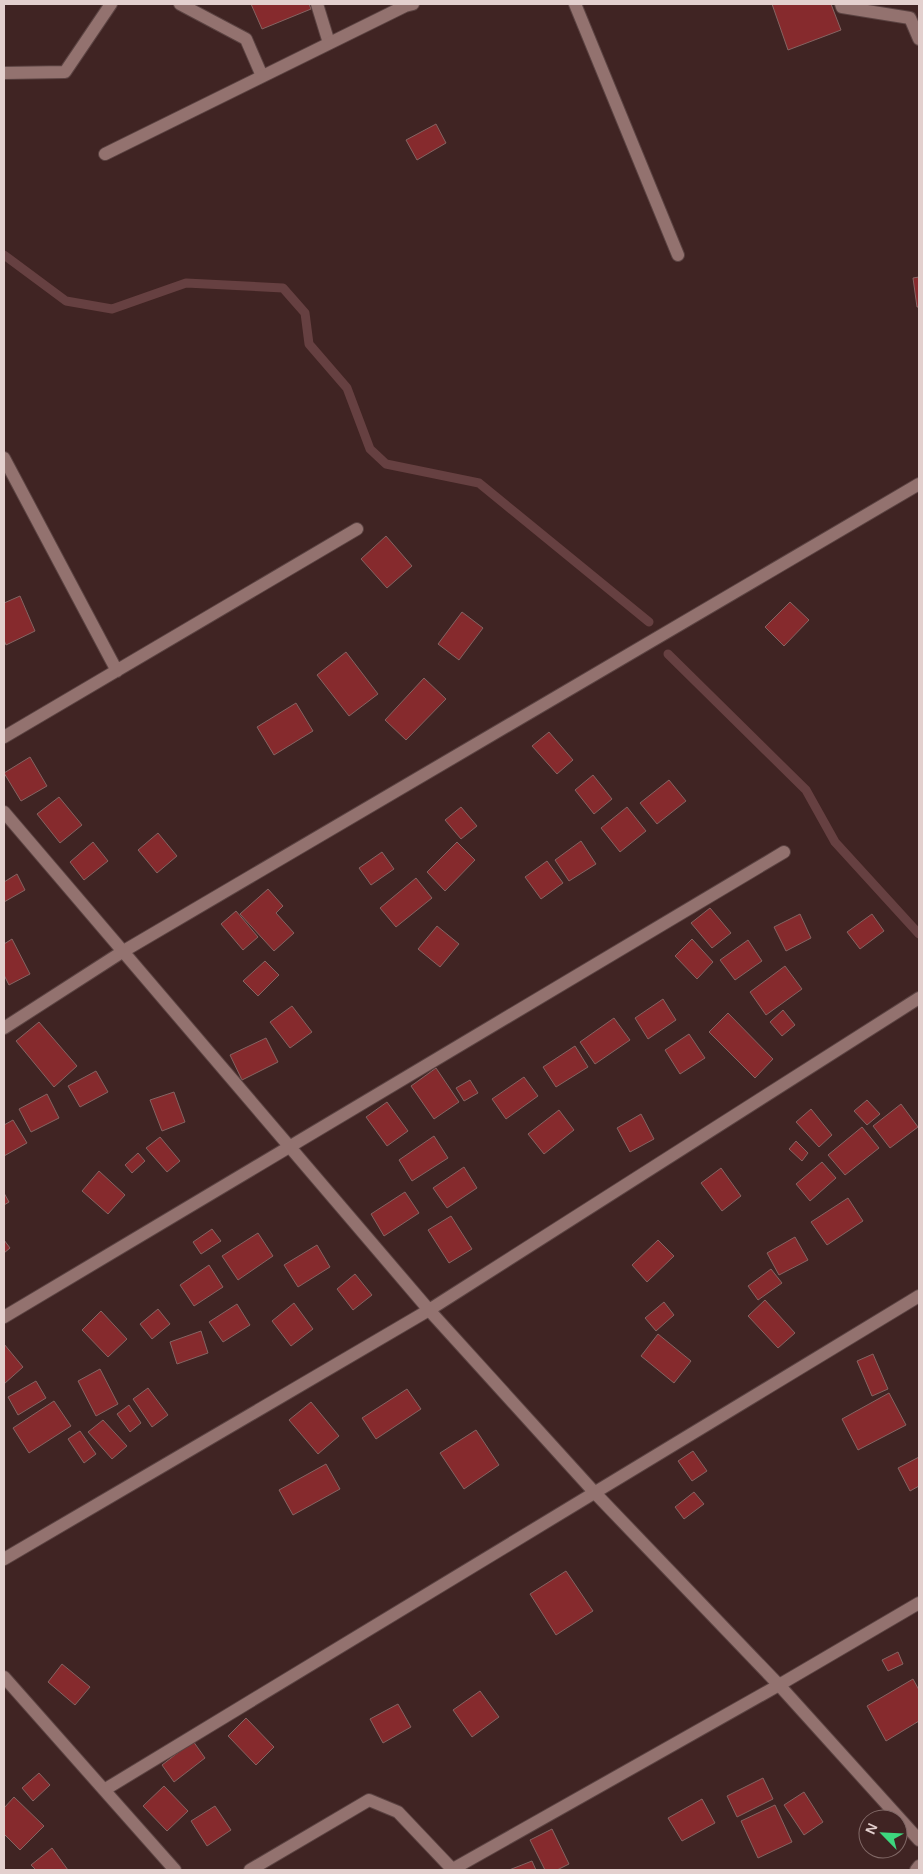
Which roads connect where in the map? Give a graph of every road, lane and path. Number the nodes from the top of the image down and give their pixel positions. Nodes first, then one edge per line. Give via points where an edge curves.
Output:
1 (110, 4) edge
2 (180, 4) edge
3 (317, 4) edge
4 (413, 4) edge
5 (575, 4) edge
6 (840, 4) edge
7 (919, 40) edge
8 (329, 43) junction
9 (4, 73) edge
10 (262, 76) junction
11 (105, 154) dead end
12 (678, 255) dead end
13 (4, 458) edge
14 (919, 484) edge
15 (357, 529) dead end
16 (117, 671) junction
17 (4, 738) edge
18 (4, 812) edge
19 (784, 852) dead end
20 (122, 952) junction
21 (919, 998) edge
22 (4, 1028) edge
23 (288, 1146) junction
24 (919, 1296) edge
25 (429, 1310) junction
26 (4, 1317) edge
27 (595, 1493) junction
28 (4, 1559) edge
29 (919, 1602) edge
30 (4, 1677) edge
31 (779, 1685) junction
32 (104, 1790) junction
33 (919, 1840) edge
34 (919, 1866) edge
35 (175, 1870) edge
36 (250, 1870) edge
37 (453, 1870) edge
38 (916, 1870) edge

1 - 9 street via 64,72
2 - 10 street via 246,39
3 - 8 street
4 - 8 street
5 - 12 street
6 - 7 street via 842,7 910,18
8 - 10 street
10 - 11 street
13 - 16 street
14 - 20 street
15 - 16 street
16 - 17 street
18 - 20 street
19 - 23 street
20 - 22 street
20 - 23 street
21 - 25 street
23 - 25 street
23 - 26 street
24 - 27 street
25 - 27 street
25 - 28 street
27 - 31 street
27 - 32 street
29 - 31 street
30 - 32 street
31 - 33 street
31 - 37 street
32 - 35 street
34 - 38 street
36 - 37 street via 368,1800 398,1812

